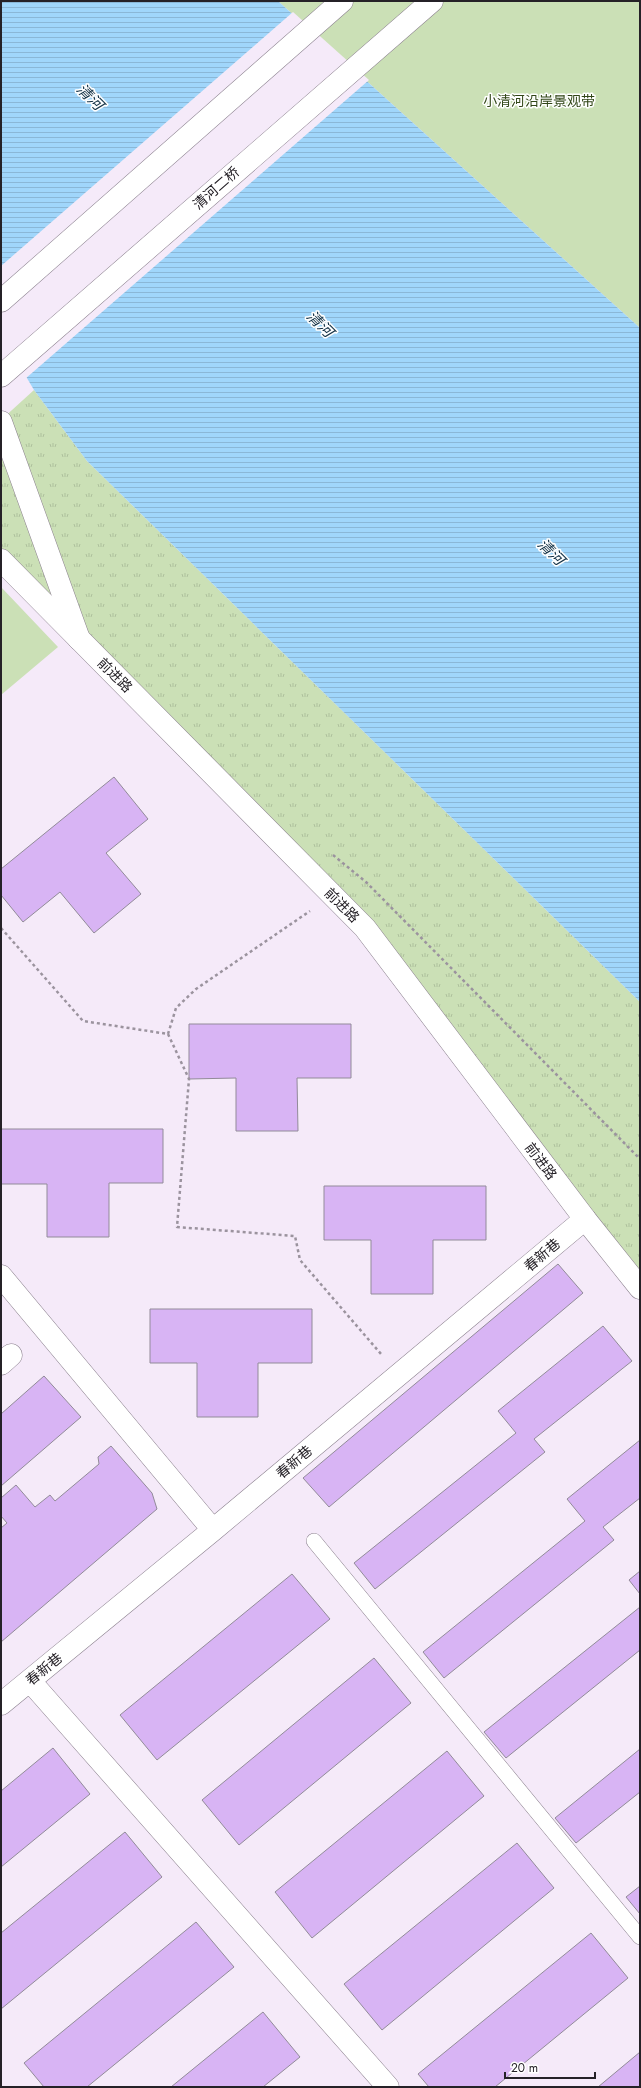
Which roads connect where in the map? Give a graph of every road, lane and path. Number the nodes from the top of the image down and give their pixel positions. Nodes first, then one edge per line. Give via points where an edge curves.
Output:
1 (342, 1) edge
2 (432, 1) edge
3 (1, 300) edge
4 (1, 376) edge
5 (1, 422) edge
6 (1, 560) edge
7 (79, 639) junction
8 (333, 896) junction
9 (1, 928) edge
10 (168, 1034) junction
11 (585, 1219) junction
12 (1, 1276) edge
13 (640, 1288) edge
14 (398, 1375) junction
15 (213, 1530) junction
16 (314, 1541) dead end
17 (30, 1681) junction
18 (1, 1704) edge
19 (640, 1937) edge
20 (388, 2087) edge

1 - 3 street
2 - 4 street, 清河二桥
5 - 7 street
6 - 7 street, 前进路
7 - 8 street, 前进路
8 - 10 path via 196,989 176,1008
8 - 11 street, 前进路 via 365,928
9 - 10 path via 83,1021
10 - 14 path via 189,1079 177,1227 295,1236 300,1260
11 - 13 street, 前进路
11 - 14 street, 春新巷
12 - 15 street
14 - 15 street, 春新巷
15 - 17 street, 春新巷
16 - 19 lane
17 - 18 street, 春新巷
17 - 20 street

